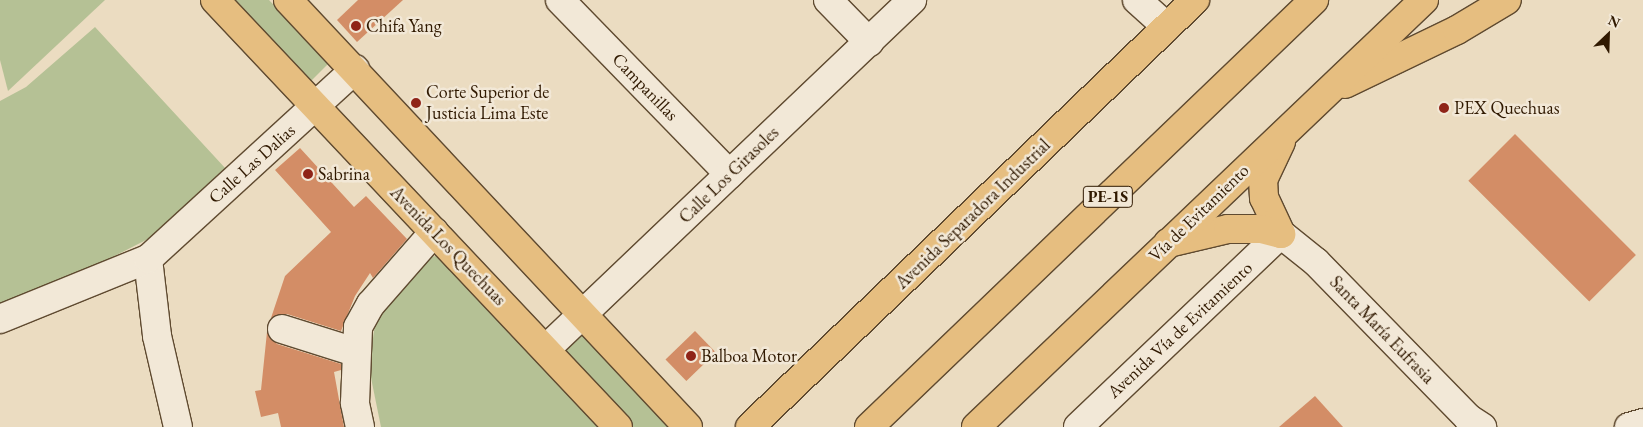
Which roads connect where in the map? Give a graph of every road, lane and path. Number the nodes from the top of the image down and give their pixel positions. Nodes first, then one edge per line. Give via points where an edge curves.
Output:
1 (215, 0) edge
2 (288, 0) edge
3 (560, 0) edge
4 (828, 0) edge
5 (912, 0) edge
6 (1137, 0) edge
7 (1195, 0) edge
8 (1314, 0) edge
9 (1424, 0) edge
10 (1507, 0) edge
11 (1167, 27) junction
12 (869, 42) junction
13 (355, 69) junction
14 (1324, 94) junction
15 (315, 108) junction
16 (1289, 126) junction
17 (729, 174) junction
18 (434, 232) junction
19 (1281, 234) junction
20 (1167, 244) junction
21 (148, 259) junction
22 (583, 313) junction
23 (0, 319) edge
24 (282, 329) dead end
25 (546, 349) junction
26 (355, 352) junction
27 (1643, 423) edge
28 (178, 427) edge
29 (360, 427) edge
30 (618, 427) edge
31 (688, 427) edge
32 (750, 427) edge
33 (869, 427) edge
34 (976, 427) edge
35 (1078, 427) edge
36 (1482, 427) edge
37 (1629, 427) edge

1 - 15 main road, Avenida Los Quechuas
2 - 13 main road
3 - 17 street, Campanillas
4 - 12 street
5 - 12 street, Calle Los Girasoles
6 - 11 street
7 - 11 main road, Avenida Separadora Industrial
8 - 33 main road, PE-1S
9 - 14 main road, Vía de Evitamiento
10 - 14 main road via 1457,30
11 - 32 main road, Avenida Separadora Industrial
12 - 17 street, Calle Los Girasoles
13 - 15 street, Calle Las Dalias
13 - 22 main road
14 - 16 main road, Vía de Evitamiento
15 - 18 main road, Avenida Los Quechuas
15 - 21 street, Calle Las Dalias
16 - 19 main road via 1263,180 1264,198
16 - 20 main road, Vía de Evitamiento
17 - 22 street, Calle Los Girasoles
18 - 25 main road, Avenida Los Quechuas
18 - 26 street via 371,304 358,327
19 - 20 main road via 1261,229 1228,229
19 - 35 street, Avenida Vía de Evitamiento
19 - 36 street, Santa María Eufrasia via 1316,262 1468,418
20 - 34 main road, Vía de Evitamiento
21 - 23 street, Calle Las Dalias
21 - 28 street via 157,336
22 - 25 street, Calle Los Girasoles
22 - 31 main road
24 - 26 street
25 - 30 main road, Avenida Los Quechuas
26 - 29 street via 355,403
27 - 37 street

